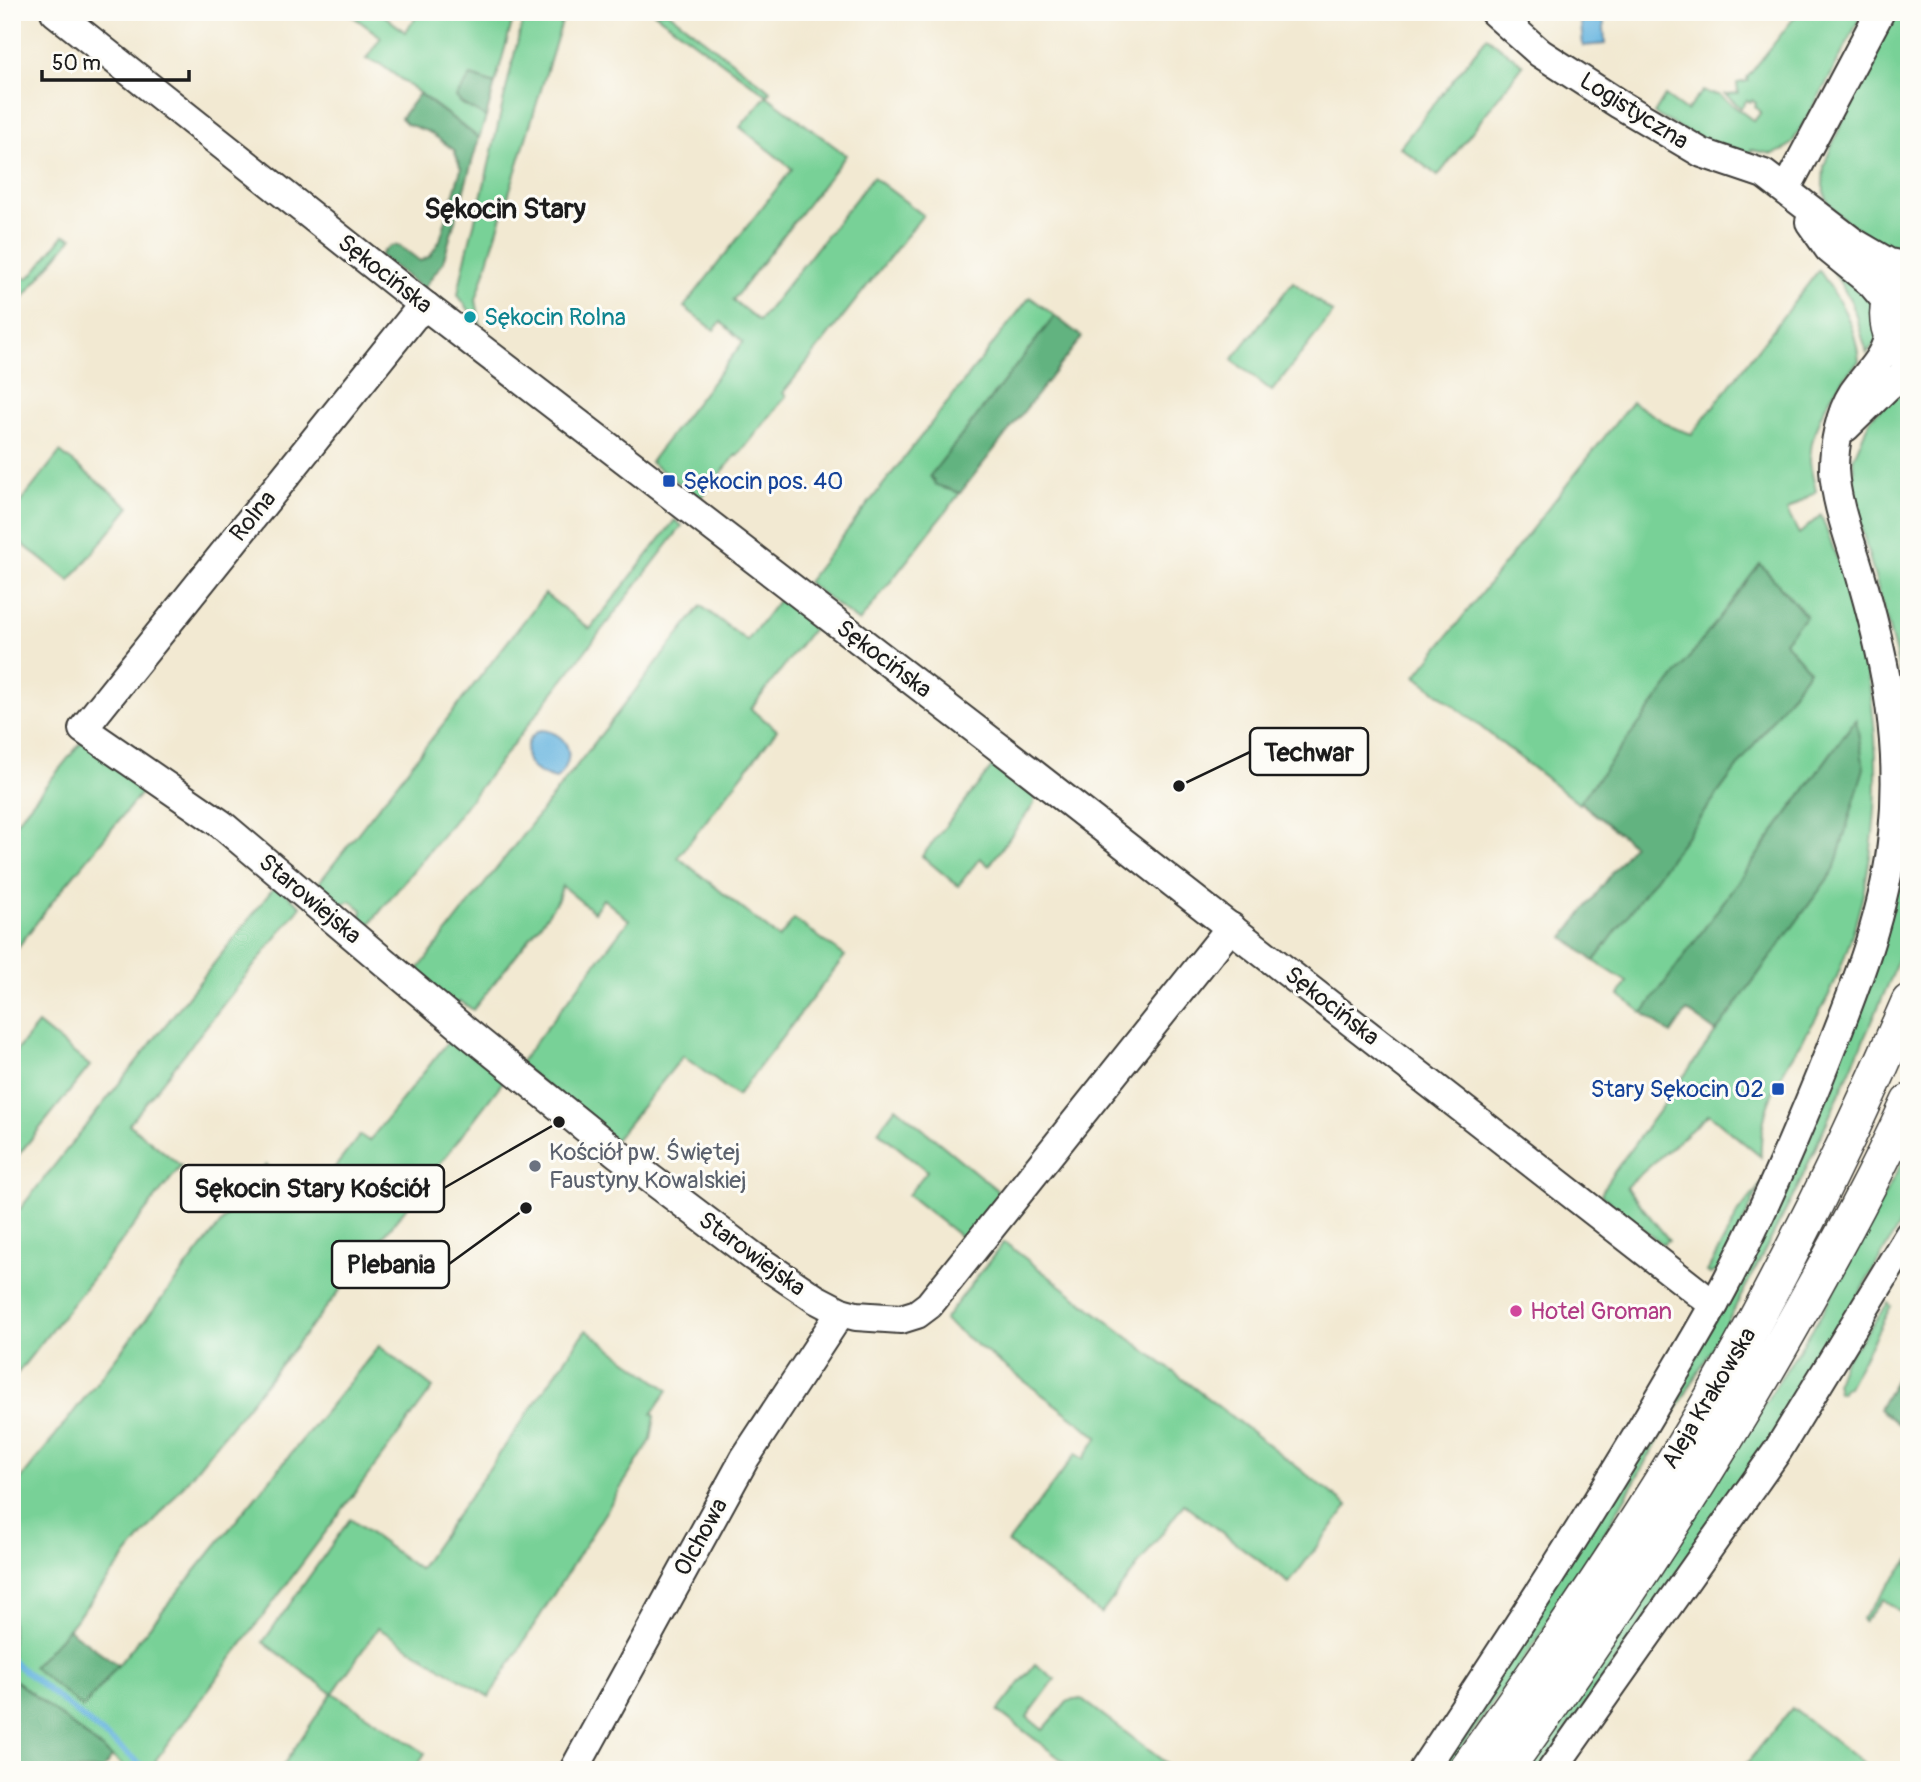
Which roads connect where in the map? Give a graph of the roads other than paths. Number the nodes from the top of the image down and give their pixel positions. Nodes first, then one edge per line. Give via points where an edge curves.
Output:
1 (55, 12) edge
2 (1493, 12) edge
3 (1880, 12) edge
4 (1786, 189) junction
5 (1909, 269) edge
6 (427, 307) junction
7 (1895, 331) edge
8 (1909, 370) edge
9 (1839, 434) junction
10 (83, 729) joint
11 (1231, 927) junction
12 (1909, 1003) edge
13 (1909, 1102) edge
14 (1909, 1235) edge
15 (1714, 1305) junction
16 (841, 1312) junction
17 (574, 1770) edge
18 (1423, 1770) edge
19 (1466, 1770) edge
20 (1505, 1770) edge
21 (1552, 1770) edge

1 - 6 street, Sękocińska
2 - 4 street, Logistyczna via 1540,53 1658,128 1702,153 1764,174
3 - 4 street
4 - 5 street, Logistyczna via 1853,242
4 - 7 street via 1829,249 1871,283
5 - 7 main road via 1896,285
6 - 10 street, Rolna via 414,316
6 - 11 street, Sękocińska
7 - 9 street, Aleja Krakowska via 1851,397
8 - 9 street
9 - 15 street, Aleja Krakowska via 1834,469 1838,496 1891,696 1896,754 1889,866 1866,953 1839,1028 1773,1187
10 - 16 street, Starowiejska via 224,826 636,1168 754,1257
11 - 15 street, Sękocińska
11 - 16 street, Starowiejska via 929,1305 901,1319
12 - 19 main road, Aleja Krakowska via 1828,1182 1727,1370 1602,1571
13 - 20 main road, Aleja Krakowska via 1856,1209 1753,1395 1626,1595
14 - 21 street via 1778,1450
15 - 18 street, Aleja Krakowska via 1566,1554
16 - 17 street, Olchowa via 745,1458

